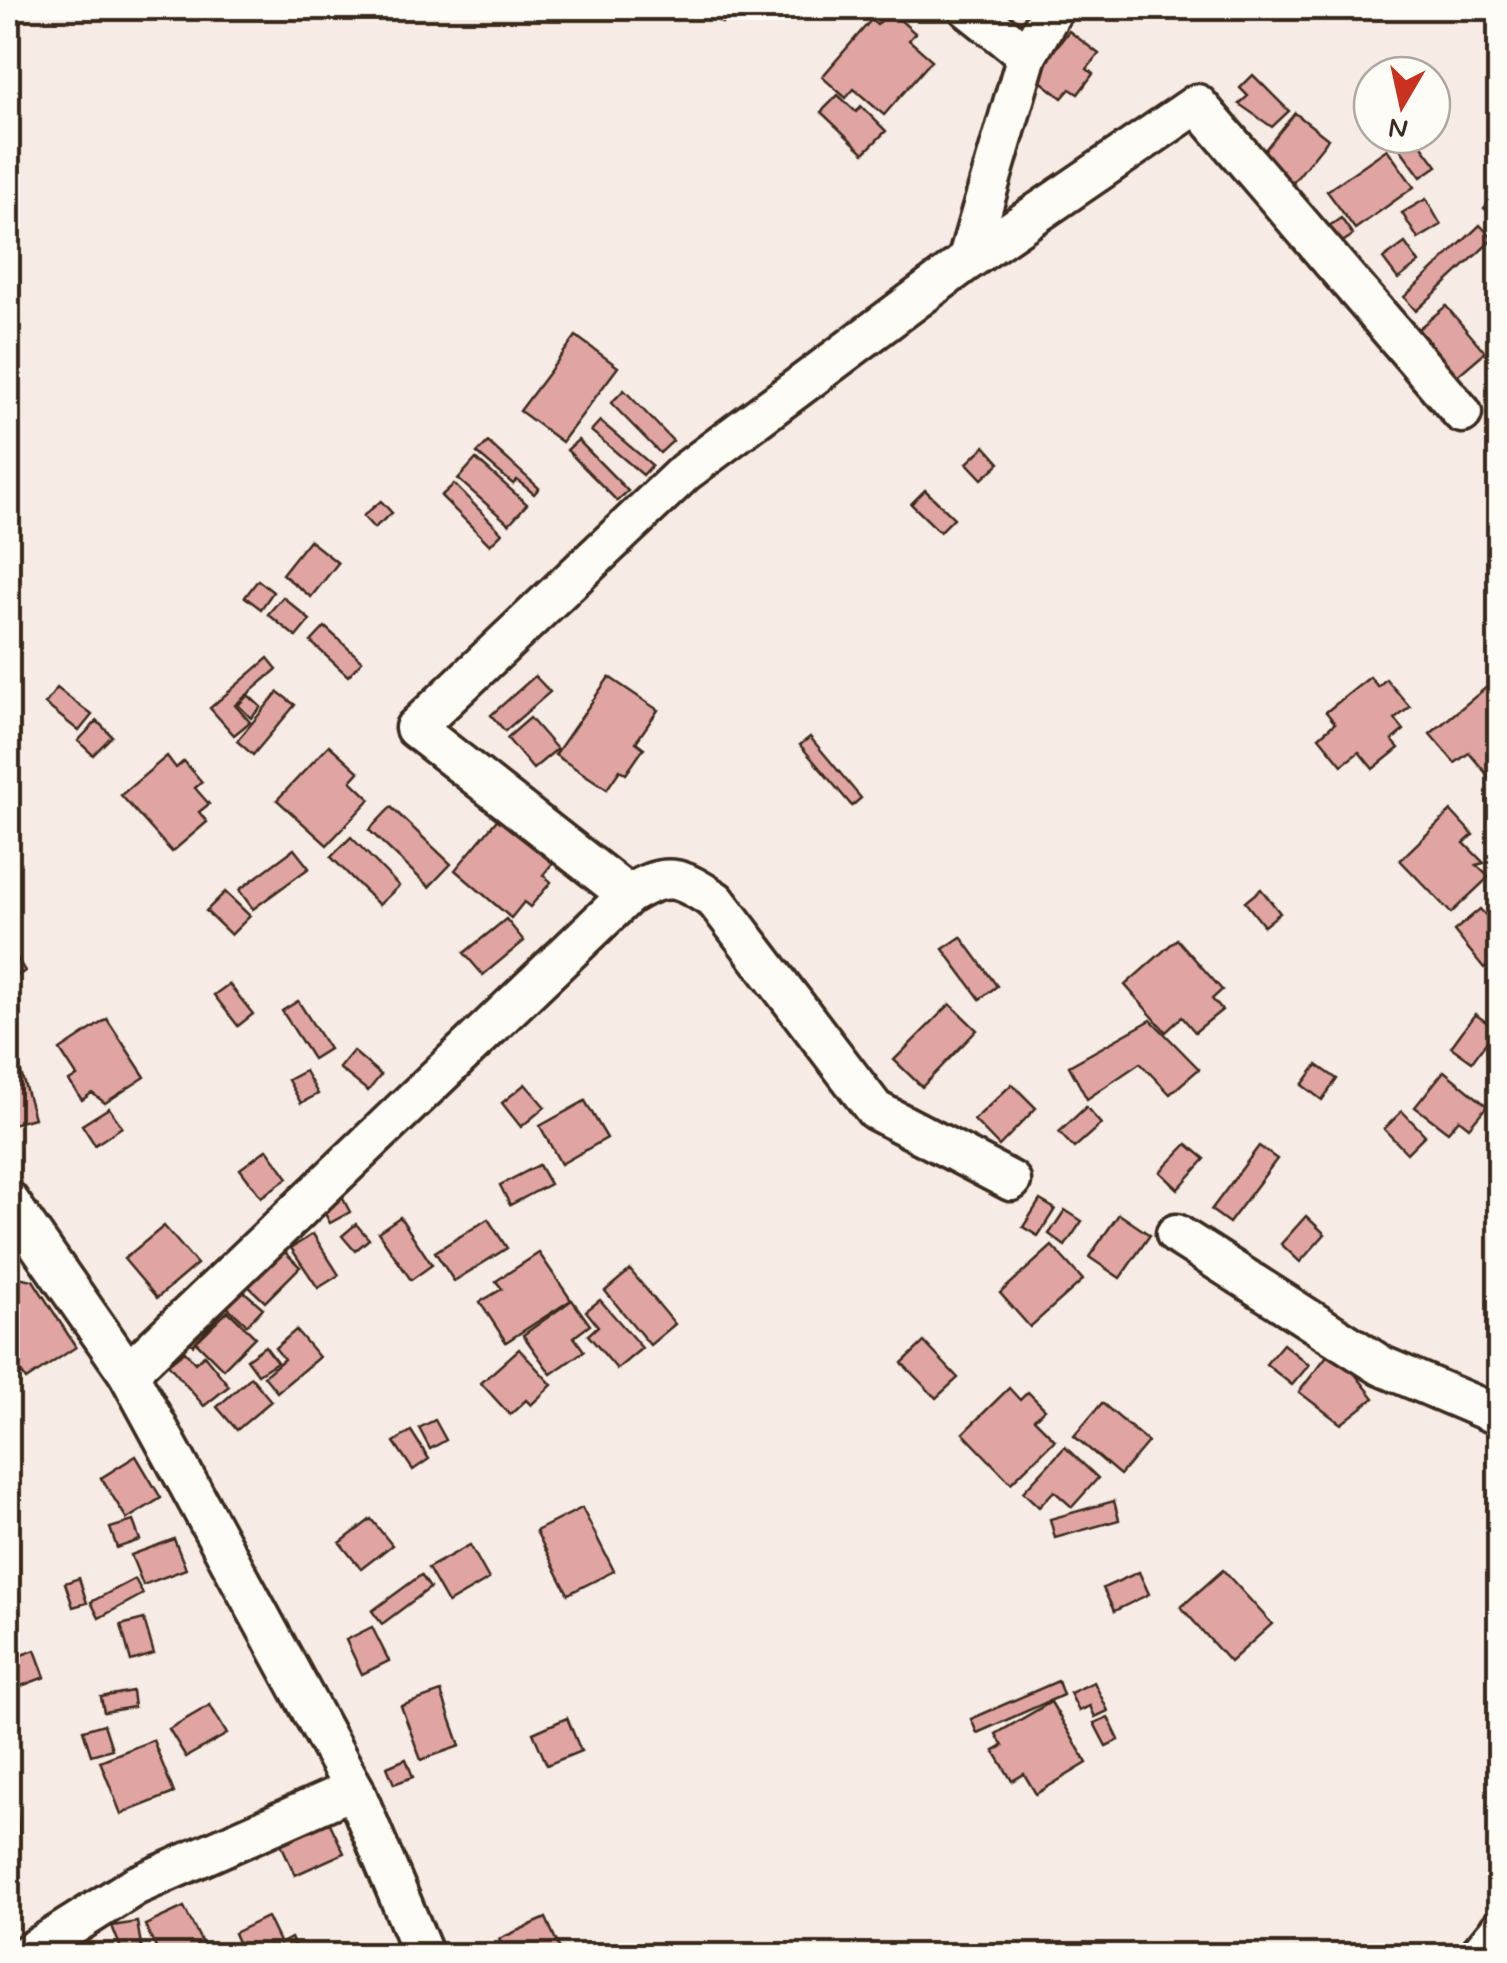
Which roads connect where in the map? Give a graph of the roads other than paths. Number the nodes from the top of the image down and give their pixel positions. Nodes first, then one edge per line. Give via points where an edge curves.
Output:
1 (968, 8) edge
2 (1054, 8) edge
3 (1028, 55) junction
4 (967, 261) junction
5 (1462, 414) dead end
6 (628, 895) junction
7 (1011, 1181) dead end
8 (8, 1202) edge
9 (1176, 1234) dead end
10 (128, 1373) junction
11 (1500, 1416) edge
12 (354, 1789) junction
13 (1500, 1929) edge
14 (24, 1956) edge
15 (424, 1956) edge
16 (1478, 1956) edge

1 - 3 street
2 - 3 street
3 - 4 street
4 - 5 street via 1197,104
4 - 6 street via 685,472 415,728
6 - 7 street via 655,878 687,882 716,901 874,1110
6 - 10 street
8 - 10 street
9 - 11 street via 1382,1366
10 - 12 street
12 - 14 street via 134,1886
12 - 15 street
13 - 16 street

